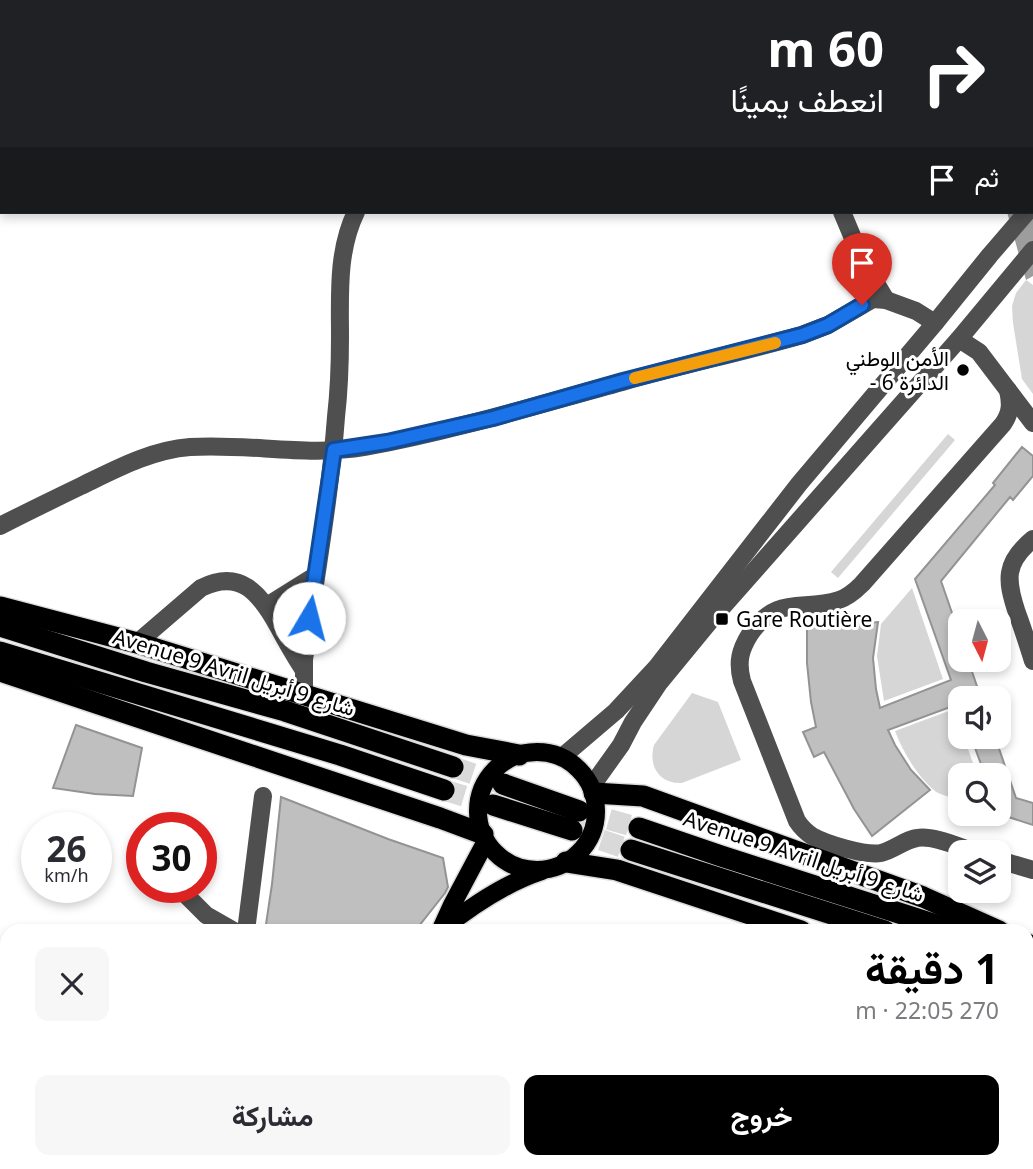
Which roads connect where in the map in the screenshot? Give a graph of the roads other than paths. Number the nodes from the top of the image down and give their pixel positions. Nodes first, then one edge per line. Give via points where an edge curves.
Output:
1 (355, 214) edge
2 (843, 214) edge
3 (1025, 214) edge
4 (1033, 250) edge
5 (886, 300) junction
6 (935, 323) junction
7 (958, 339) junction
8 (1008, 390) junction
9 (1033, 423) edge
10 (334, 450) junction
11 (0, 526) edge
12 (1033, 539) edge
13 (315, 576) junction
14 (267, 606) junction
15 (0, 607) edge
16 (0, 626) edge
17 (137, 643) junction
18 (0, 652) edge
19 (1033, 661) edge
20 (303, 669) junction
21 (0, 671) edge
22 (304, 695) junction
23 (519, 755) junction
24 (562, 757) junction
25 (453, 767) tunnel mouth
26 (503, 784) tunnel mouth
27 (444, 790) tunnel mouth
28 (592, 790) junction
29 (263, 796) dead end
30 (493, 805) tunnel mouth
31 (639, 828) tunnel mouth
32 (484, 837) junction
33 (948, 844) edge
34 (631, 850) tunnel mouth
35 (1011, 864) edge
36 (558, 865) junction
37 (1033, 870) edge
38 (194, 903) edge
39 (222, 924) edge
40 (247, 924) edge
41 (443, 924) edge
42 (450, 924) edge
43 (780, 924) edge
44 (863, 924) edge
45 (933, 924) edge
46 (983, 924) edge

1 - 10 street via 347,231 341,272
2 - 5 street via 863,262
3 - 6 street
4 - 7 street
5 - 6 street
5 - 10 street via 873,299 802,335 493,418
6 - 24 street via 799,484 656,668
7 - 8 street via 979,352
7 - 28 street via 659,683
8 - 9 street
8 - 33 street via 1011,404 1003,424 862,584 842,599 773,611 743,645 739,668 803,830 828,843 868,853 881,853 917,838
10 - 11 street via 170,449 117,468
10 - 13 street
12 - 19 street via 1014,558 1009,579
13 - 14 street
13 - 20 street
14 - 17 street via 249,587 228,581 212,583
14 - 20 street
15 - 17 highway
16 - 25 highway, Avenue 9 Avril شارع 9 أبريل via 285,711
17 - 22 highway
18 - 27 highway
20 - 22 street
21 - 32 highway via 440,818
22 - 23 highway via 466,745
23 - 24 main road via 533,752
23 - 32 main road via 491,774 480,795
24 - 28 main road via 584,775
26 - 30 highway via 575,821
28 - 36 main road via 596,812 591,835 578,854
28 - 46 highway via 643,796 923,897
29 - 40 street
31 - 45 highway, Avenue 9 Avril شارع 9 أبريل
32 - 36 main road via 515,865
32 - 41 main road
34 - 44 highway
35 - 37 street
36 - 42 main road via 495,893
36 - 43 highway via 617,870
38 - 39 street

